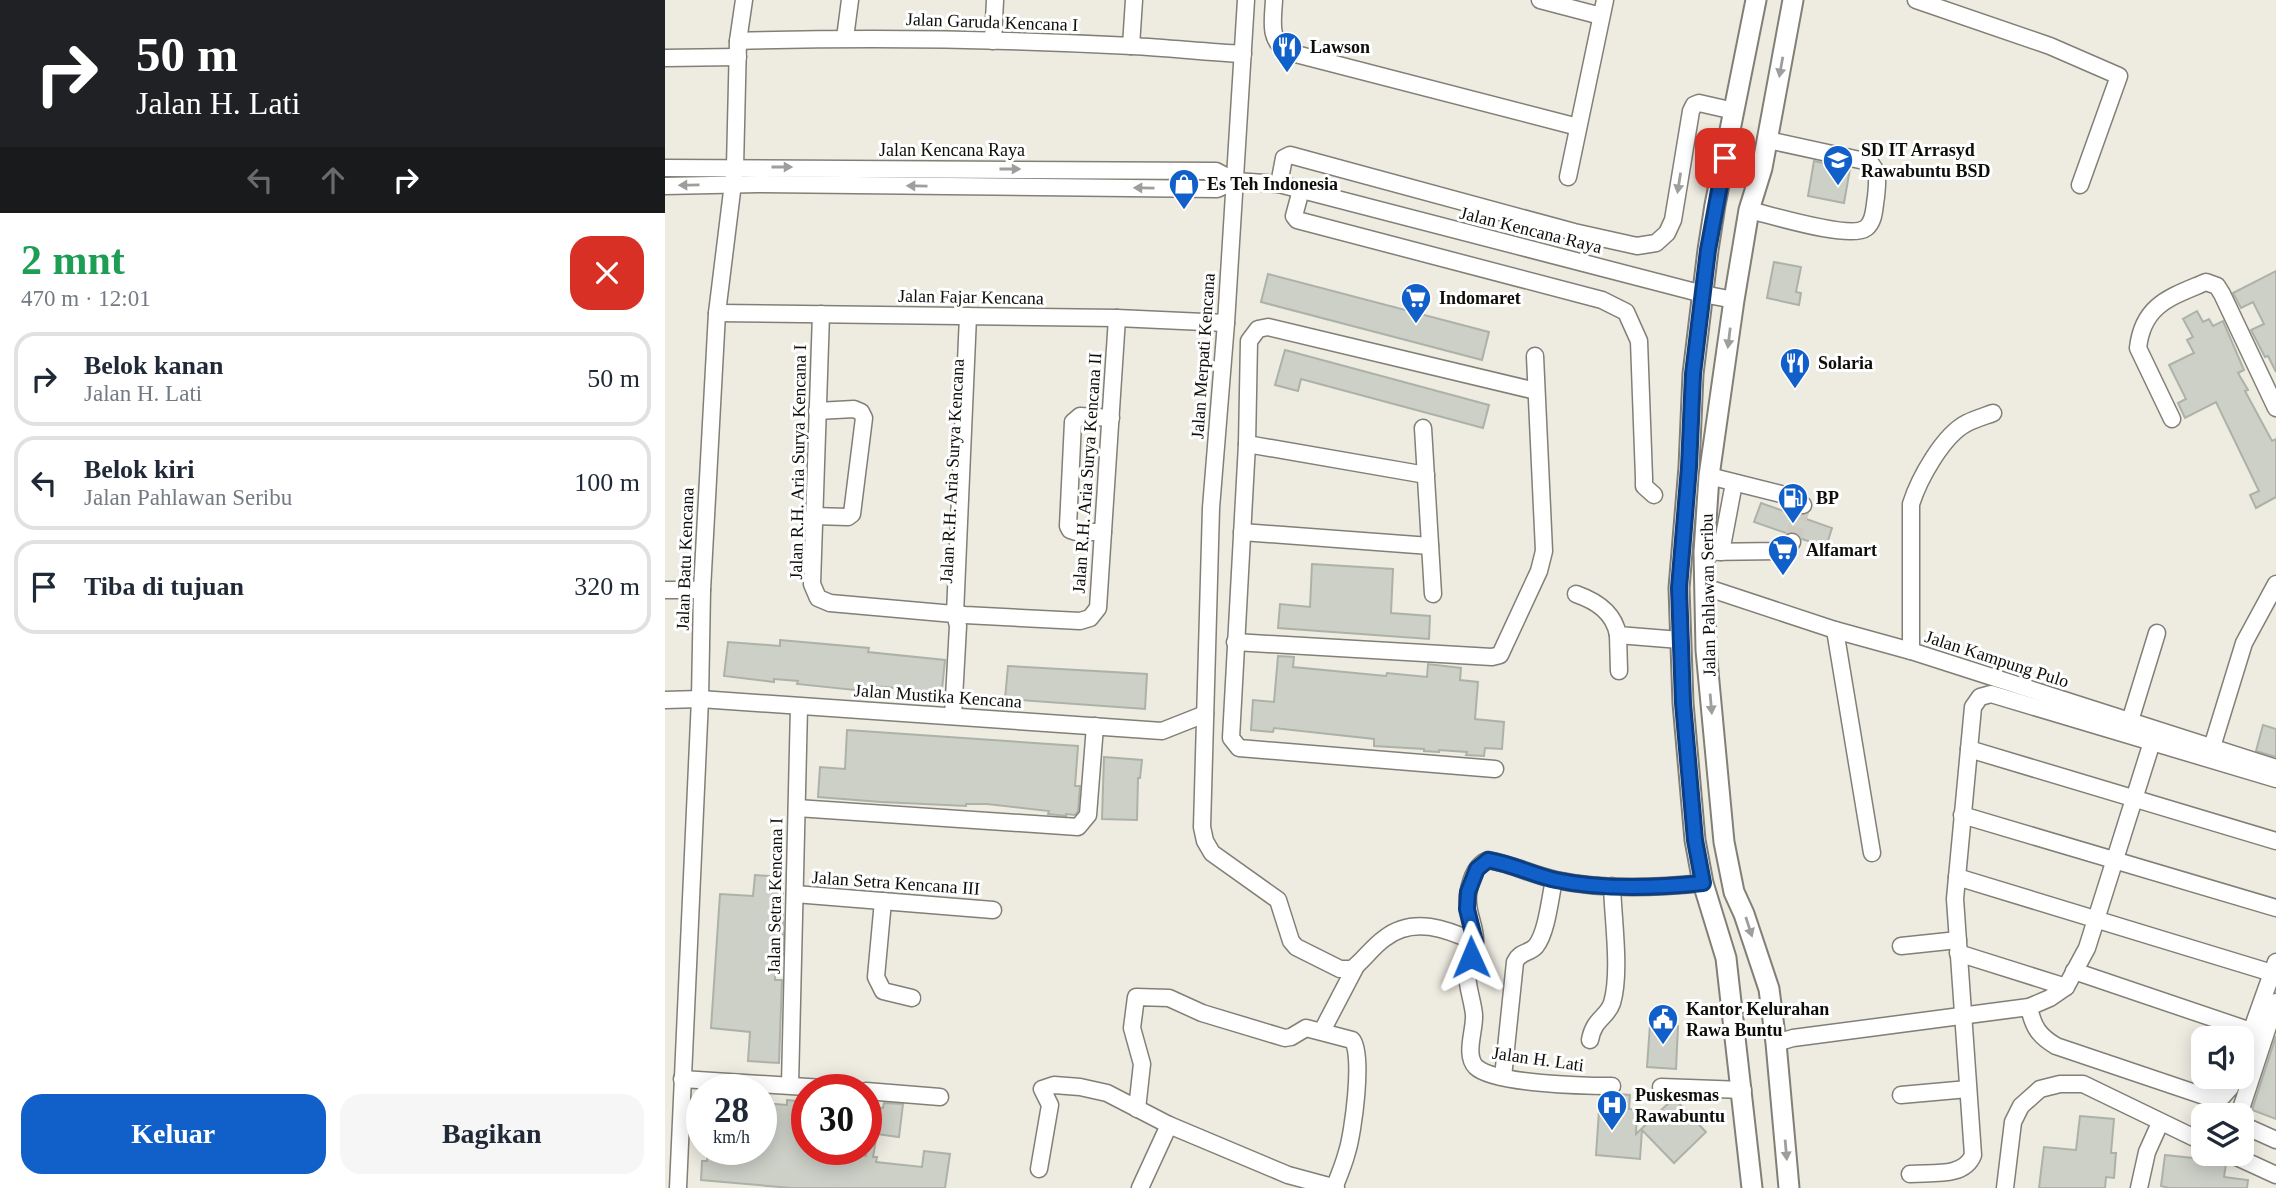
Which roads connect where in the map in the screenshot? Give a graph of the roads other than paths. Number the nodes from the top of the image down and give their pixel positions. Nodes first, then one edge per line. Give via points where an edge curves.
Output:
1 (744, 0) edge
2 (850, 0) edge
3 (995, 0) edge
4 (1134, 0) edge
5 (1246, 0) edge
6 (1274, 0) edge
7 (1540, 0) edge
8 (1756, 0) edge
9 (1793, 0) edge
10 (1916, 0) edge
11 (1603, 8) edge
12 (845, 38) junction
13 (993, 41) junction
14 (1132, 46) junction
15 (738, 49) junction
16 (1243, 54) junction
17 (665, 58) edge
18 (1734, 111) junction
19 (1578, 127) junction
20 (1767, 140) junction
21 (735, 167) junction
22 (665, 168) edge
23 (1568, 177) dead end
24 (1235, 181) junction
25 (733, 184) junction
26 (1279, 184) junction
27 (2080, 185) dead end
28 (665, 186) edge
29 (1301, 190) junction
30 (1444, 197) junction
31 (1749, 210) junction
32 (1435, 225) junction
33 (1574, 232) junction
34 (1567, 259) junction
35 (1609, 270) junction
36 (1703, 294) junction
37 (1602, 300) junction
38 (1734, 300) junction
39 (717, 313) junction
40 (821, 314) junction
41 (973, 316) junction
42 (1117, 318) junction
43 (1226, 323) junction
44 (1535, 356) dead end
45 (1536, 391) junction
46 (2276, 408) edge
47 (817, 411) junction
48 (1993, 413) dead end
49 (1111, 418) junction
50 (2172, 419) dead end
51 (1423, 428) dead end
52 (1247, 444) junction
53 (1215, 463) junction
54 (1426, 475) junction
55 (1709, 476) junction
56 (1734, 483) junction
57 (1223, 488) junction
58 (1243, 489) junction
59 (1654, 495) dead end
60 (1803, 505) dead end
61 (1211, 508) junction
62 (813, 516) junction
63 (1242, 531) junction
64 (1103, 532) junction
65 (1792, 542) dead end
66 (1430, 546) junction
67 (1713, 552) junction
68 (2276, 584) edge
69 (1705, 587) junction
70 (665, 590) edge
71 (702, 590) junction
72 (1433, 594) dead end
73 (1576, 594) dead end
74 (959, 618) junction
75 (1835, 630) junction
76 (2157, 633) dead end
77 (1618, 635) junction
78 (1680, 640) junction
79 (1235, 642) junction
80 (1911, 651) junction
81 (1619, 671) dead end
82 (700, 699) junction
83 (665, 700) edge
84 (799, 707) junction
85 (1205, 715) junction
86 (953, 716) junction
87 (2130, 721) junction
88 (1095, 726) junction
89 (2152, 742) junction
90 (2212, 747) junction
91 (1969, 749) junction
92 (2276, 768) edge
93 (1495, 769) dead end
94 (2276, 779) edge
95 (1692, 796) junction
96 (1719, 796) junction
97 (2134, 799) junction
98 (797, 808) junction
99 (1962, 815) junction
100 (2276, 841) edge
101 (1872, 853) dead end
102 (2115, 860) junction
103 (1957, 877) junction
104 (1554, 880) junction
105 (1703, 883) junction
106 (1612, 886) junction
107 (795, 894) junction
108 (883, 901) junction
109 (2276, 908) edge
110 (993, 910) dead end
111 (2096, 919) junction
112 (1475, 942) junction
113 (1901, 946) dead end
114 (1958, 947) junction
115 (1356, 966) junction
116 (2274, 967) edge
117 (2074, 971) junction
118 (2066, 986) junction
119 (912, 998) dead end
120 (2276, 1002) edge
121 (2029, 1007) junction
122 (1963, 1016) junction
123 (2236, 1026) edge
124 (2253, 1026) edge
125 (1322, 1031) junction
126 (1590, 1040) dead end
127 (1776, 1043) junction
128 (1503, 1077) junction
129 (682, 1079) junction
130 (790, 1086) joint
131 (1612, 1086) dead end
132 (1661, 1087) dead end
133 (1968, 1088) junction
134 (2229, 1089) edge
135 (1743, 1090) junction
136 (882, 1092) edge
137 (1901, 1095) dead end
138 (940, 1097) dead end
139 (2243, 1103) edge
140 (1137, 1109) junction
141 (2160, 1123) junction
142 (1170, 1125) junction
143 (2254, 1130) edge
144 (2191, 1137) edge
145 (2276, 1140) edge
146 (2254, 1165) edge
147 (1039, 1169) dead end
148 (1910, 1174) dead end
149 (2276, 1175) edge
150 (678, 1188) edge
151 (1140, 1188) edge
152 (1335, 1188) edge
153 (1752, 1188) edge
154 (1789, 1188) edge
155 (2005, 1188) edge
156 (2140, 1188) edge

1 - 15 street, Jalan Batu Kencana
2 - 12 street
3 - 13 street
4 - 14 street
5 - 16 street, Jalan Merpati Kencana
6 - 19 street via 1274,40 1288,52
7 - 11 street
8 - 18 main road, Jalan Pahlawan Seribu
9 -> 20 main road, Jalan Pahlawan Seribu
10 - 27 street via 2050,46 2119,76
11 - 19 street
12 - 13 street, Jalan Garuda Kencana I
12 - 15 street, Jalan Garuda Kencana I
13 - 14 street, Jalan Garuda Kencana I
14 - 16 street, Jalan Garuda Kencana I
15 - 17 street, Jalan Garuda Kencana I
15 - 21 street, Jalan Batu Kencana
16 - 24 street, Jalan Merpati Kencana
18 -> 33 street via 1694,105 1673,220 1656,243 1637,246
18 - 36 main road, Jalan Pahlawan Seribu
19 - 23 street
20 - 31 main road, Jalan Pahlawan Seribu
20 - 31 street via 1869,162 1878,182 1873,217 1859,231 1838,231
21 - 22 street, Jalan Kencana Raya
21 -> 24 street, Jalan Kencana Raya via 1216,171
21 - 25 street, Jalan Batu Kencana
24 -> 25 street, Jalan Kencana Raya via 1217,189
24 - 26 street, Jalan Kencana Raya
24 - 43 street, Jalan Merpati Kencana
25 -> 28 street, Jalan Kencana Raya
25 - 39 street, Jalan Batu Kencana
26 - 29 street, Jalan Kencana Raya
26 - 30 street via 1284,158 1290,155
29 - 32 street, Jalan Kencana Raya
29 - 37 street via 1294,216 1297,220
30 - 32 street
30 - 33 street
31 - 38 main road, Jalan Pahlawan Seribu
32 - 34 street, Jalan Kencana Raya
33 - 34 street
34 - 35 street, Jalan Kencana Raya
35 - 36 street, Jalan Kencana Raya
35 - 37 street
36 - 38 street, Jalan Kencana Raya
36 - 78 main road, Jalan Pahlawan Seribu via 1693,374
37 - 59 street via 1626,312 1639,341 1644,486
38 -> 55 main road, Jalan Pahlawan Seribu
39 - 40 street, Jalan Fajar Kencana
39 - 71 street, Jalan Batu Kencana
40 - 41 street, Jalan Fajar Kencana
40 - 47 street, Jalan R.H. Aria Surya Kencana I
41 - 42 street, Jalan Fajar Kencana
41 - 74 street, Jalan R.H. Aria Surya Kencana
42 - 43 street, Jalan Fajar Kencana
42 - 49 street, Jalan R.H. Aria Surya Kencana II
43 - 53 street, Jalan Merpati Kencana
44 - 45 street
45 - 52 street via 1268,327 1258,329 1249,341
45 - 79 street via 1544,551 1500,655
46 - 50 street via 2222,294 2206,282 2160,304 2139,338 2138,348
47 - 62 street, Jalan R.H. Aria Surya Kencana I
47 - 62 street via 854,409 864,418 852,514
48 - 80 street via 1965,424 1950,437 1914,492
49 - 64 street, Jalan R.H. Aria Surya Kencana II
49 - 64 street via 1080,416 1073,422 1068,526 1073,532
51 - 54 street
52 - 54 street
52 - 58 street
53 - 57 street via 1224,476
53 - 61 street, Jalan Merpati Kencana
54 - 66 street
55 - 56 street
55 - 67 main road, Jalan Pahlawan Seribu
56 - 60 street via 1793,497
56 - 67 street
57 - 58 street
57 - 61 street via 1221,503
58 - 63 street
61 - 85 street, Jalan Merpati Kencana
62 - 74 street, Jalan R.H. Aria Surya Kencana I via 811,584 818,598
63 - 66 street
63 - 79 street
64 - 74 street, Jalan R.H. Aria Surya Kencana II via 1098,608 1090,618
65 - 67 street via 1782,551
66 - 72 street
67 - 69 main road, Jalan Pahlawan Seribu
68 - 90 street via 2244,643
69 - 75 street, Jalan Kampung Pulo
69 -> 96 main road, Jalan Pahlawan Seribu
70 - 71 street
71 - 82 street, Jalan Batu Kencana
73 - 77 street via 1595,601
74 - 86 street, Jalan R.H. Aria Surya Kencana
75 - 80 street, Jalan Kampung Pulo
75 - 101 street
76 - 87 street
77 - 78 street
77 - 81 street
78 - 95 main road, Jalan Pahlawan Seribu
79 - 93 street via 1231,738 1239,748
80 - 87 street, Jalan Kampung Pulo
82 - 83 street, Jalan Mustika Kencana
82 - 84 street, Jalan Mustika Kencana
82 - 129 street, Jalan Batu Kencana
84 - 86 street, Jalan Mustika Kencana
84 - 98 street, Jalan Setra Kencana I
85 - 88 street, Jalan Mustika Kencana via 1162,731
85 - 115 street, Jalan Merpati Kencana via 1202,827 1212,853 1278,900 1296,947 1341,969
86 - 88 street, Jalan Mustika Kencana
87 - 90 street, Jalan Kampung Pulo
88 - 98 street via 1088,816 1078,827
89 - 91 street via 1991,694 1980,697 1973,707
89 - 94 street
89 - 97 street
90 - 92 street, Jalan Kampung Pulo
91 - 97 street
91 - 99 street
95 - 96 main road via 1700,790
95 - 105 main road, Jalan Pahlawan Seribu
96 -> 127 main road, Jalan Pahlawan Seribu via 1729,874 1769,989
97 - 100 street
97 - 102 street
98 - 107 street, Jalan Setra Kencana I
99 - 102 street
99 - 103 street
102 - 109 street
102 - 111 street
103 - 111 street
103 - 114 street
104 - 106 street, Jalan H. Lati
104 - 112 street, Jalan H. Lati via 1483,862 1472,881 1467,909
104 - 128 street via 1542,935 1535,947 1519,954 1515,962
105 - 106 street, Jalan H. Lati
105 - 135 main road, Jalan Pahlawan Seribu via 1726,958
106 - 126 street via 1613,995 1609,1010 1592,1027
107 - 108 street, Jalan Setra Kencana III
107 - 130 street, Jalan Setra Kencana I
108 - 110 street, Jalan Setra Kencana III
108 - 119 street via 876,977 883,991
111 - 116 street
111 - 117 street
112 - 115 street via 1443,928 1409,927 1385,937
112 - 128 street, Jalan H. Lati via 1467,973 1474,1017 1473,1063
113 - 114 street
114 - 118 street
114 - 122 street
115 - 125 street
116 - 124 street
117 - 118 street
117 - 123 street
118 - 121 street
120 - 139 street
121 - 122 street
121 - 134 street via 2041,1037 2056,1046 2207,1097 2222,1097
122 - 127 street
122 - 133 street
125 - 140 street via 1305,1028 1285,1038 1169,998 1136,997 1132,1028 1142,1064
125 - 152 street via 1352,1040 1357,1050 1356,1109
127 -> 154 main road, Jalan Pahlawan Seribu
128 - 131 street, Jalan H. Lati
129 - 130 street
129 - 150 street, Jalan Batu Kencana
132 - 135 street
133 - 137 street
133 - 148 street via 1973,1155 1969,1163 1961,1170
135 - 153 main road, Jalan Pahlawan Seribu
136 - 138 street
140 - 142 street
140 - 147 street via 1107,1093 1080,1087 1042,1089 1050,1105
141 - 144 street
141 - 155 street via 2083,1084 2040,1089 2021,1106 2013,1122
141 - 156 street via 2147,1152
142 - 151 street
142 - 152 street via 1287,1175
143 - 145 street
146 - 149 street

